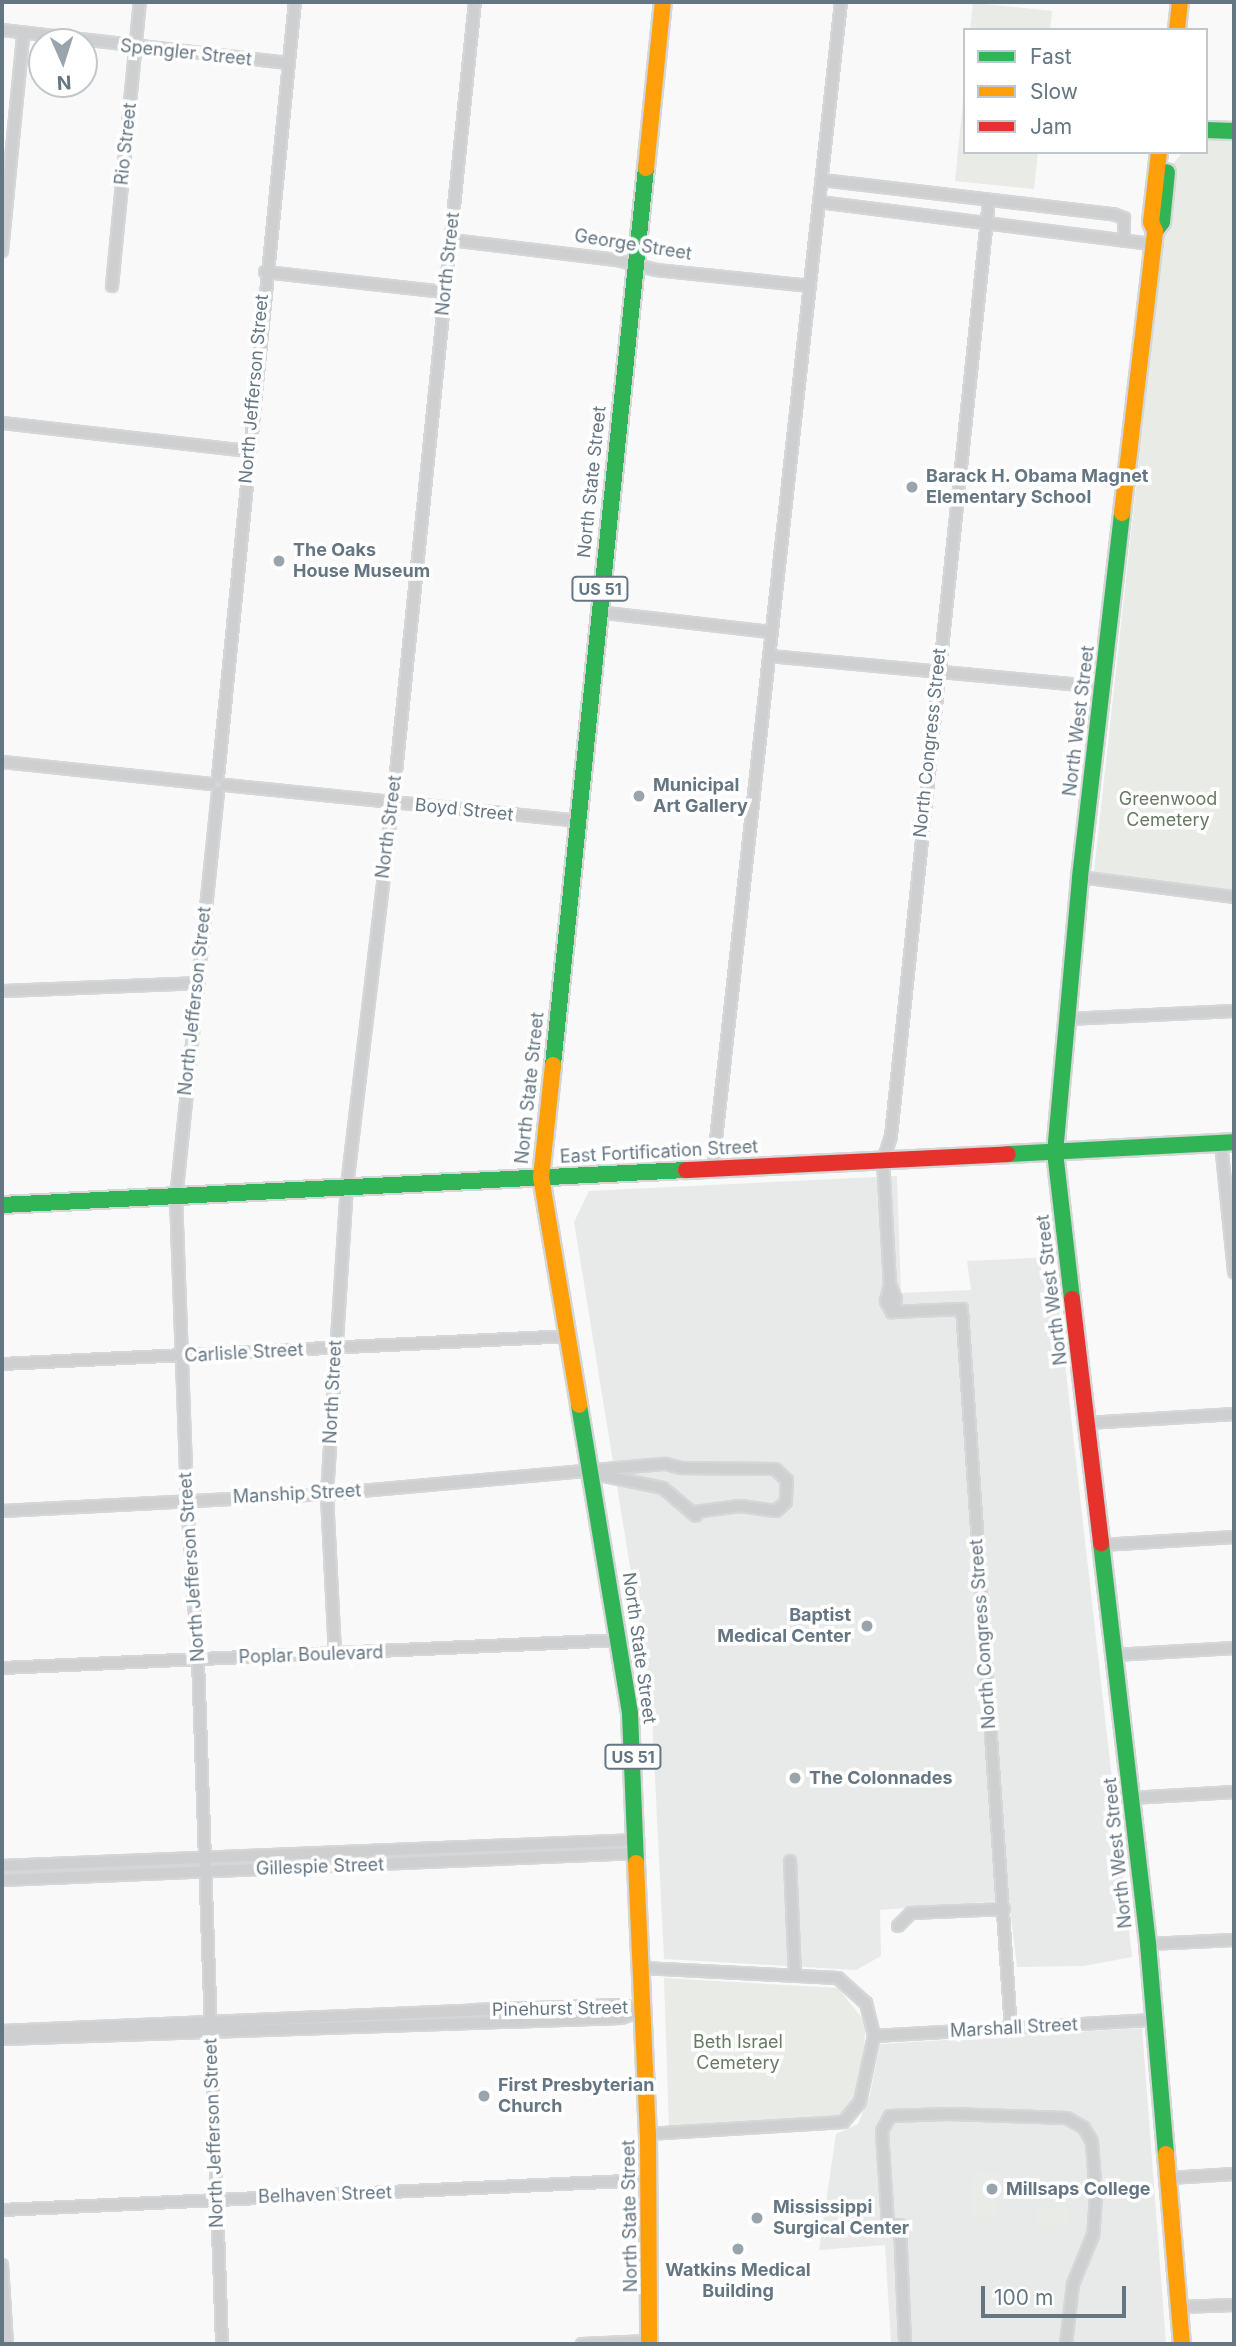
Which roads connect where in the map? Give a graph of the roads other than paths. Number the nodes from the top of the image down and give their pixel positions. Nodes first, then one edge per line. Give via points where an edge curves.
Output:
1 (140, 2) edge
2 (295, 2) edge
3 (475, 2) edge
4 (663, 2) edge
5 (841, 2) edge
6 (1180, 2) edge
7 (1177, 28) edge
8 (2, 30) edge
9 (23, 34) junction
10 (135, 48) junction
11 (287, 63) junction
12 (1208, 130) edge
13 (1234, 131) edge
14 (1166, 154) edge
15 (822, 180) junction
16 (989, 200) junction
17 (819, 202) junction
18 (986, 224) junction
19 (1154, 237) junction
20 (451, 240) junction
21 (1124, 240) junction
22 (2, 251) edge
23 (635, 265) junction
24 (265, 272) junction
25 (112, 286) dead end
26 (810, 286) junction
27 (444, 292) junction
28 (2, 423) edge
29 (248, 451) junction
30 (598, 612) junction
31 (772, 632) junction
32 (769, 656) junction
33 (937, 672) junction
34 (1103, 687) junction
35 (2, 762) edge
36 (218, 784) junction
37 (393, 802) junction
38 (577, 821) junction
39 (1080, 877) junction
40 (1234, 897) edge
41 (197, 983) junction
42 (2, 991) edge
43 (1234, 1012) edge
44 (1068, 1019) junction
45 (1228, 1143) edge
46 (1055, 1153) junction
47 (883, 1161) junction
48 (713, 1167) junction
49 (541, 1177) junction
50 (347, 1186) junction
51 (176, 1197) junction
52 (2, 1205) edge
53 (1234, 1272) edge
54 (570, 1336) junction
55 (335, 1348) junction
56 (181, 1356) junction
57 (2, 1364) edge
58 (1234, 1414) edge
59 (1088, 1423) junction
60 (593, 1473) junction
61 (327, 1494) junction
62 (187, 1501) junction
63 (2, 1511) edge
64 (1234, 1538) edge
65 (1102, 1545) junction
66 (620, 1640) junction
67 (1234, 1648) edge
68 (334, 1654) junction
69 (1115, 1656) junction
70 (198, 1660) junction
71 (2, 1668) edge
72 (1234, 1792) edge
73 (1131, 1798) junction
74 (638, 1846) junction
75 (204, 1857) junction
76 (790, 1861) dead end
77 (2, 1866) edge
78 (205, 1872) junction
79 (2, 1880) edge
80 (1004, 1909) junction
81 (898, 1926) dead end
82 (1234, 1940) edge
83 (1148, 1944) junction
84 (642, 1968) junction
85 (794, 1976) junction
86 (643, 2010) junction
87 (366, 2014) junction
88 (285, 2017) junction
89 (211, 2020) junction
90 (1154, 2020) junction
91 (97, 2025) junction
92 (367, 2028) junction
93 (1011, 2029) junction
94 (2, 2031) edge
95 (286, 2031) junction
96 (211, 2034) junction
97 (874, 2036) junction
98 (98, 2038) junction
99 (2, 2039) edge
100 (648, 2134) junction
101 (1234, 2174) edge
102 (1169, 2178) junction
103 (648, 2180) junction
104 (216, 2200) junction
105 (2, 2210) edge
106 (2, 2265) edge
107 (1234, 2305) edge
108 (1180, 2307) junction
109 (650, 2343) edge
110 (7, 2344) edge
111 (222, 2344) edge
112 (582, 2344) edge
113 (905, 2344) edge
114 (1066, 2344) edge
115 (1182, 2344) edge

1 - 10 street, Rio Street
2 - 11 street, North Jefferson Street
3 - 20 street, North Street
4 - 23 street, North State Street / US 51
5 - 15 street
6 - 7 street
8 - 9 street, Spengler Street
9 - 10 street, Spengler Street
9 - 22 street
10 - 11 street, Spengler Street
10 - 25 street, Rio Street
11 - 24 street, North Jefferson Street
12 - 13 street
14 - 19 street, North West Street via 1163,222
15 - 16 street
15 - 17 street
16 - 18 street, North Congress Street
16 - 21 street via 1120,215 1125,223
17 - 18 street
17 - 26 street
18 - 21 street
18 - 33 street, North Congress Street
19 - 21 street
19 - 34 street, North West Street
20 - 23 street, George Street
20 - 27 street, North Street
23 - 26 street, George Street
23 - 30 street, North State Street / US 51
24 - 27 street
24 - 29 street, North Jefferson Street
26 - 31 street
27 - 37 street, North Street
28 - 29 street
29 - 36 street, North Jefferson Street
30 - 31 street
30 - 38 street, North State Street / US 51
31 - 32 street
32 - 33 street
32 - 48 street
33 - 34 street
33 - 47 street, North Congress Street via 891,1136
34 - 39 street, North West Street
35 - 36 street, Boyd Street
36 - 37 street, Boyd Street
36 - 41 street, North Jefferson Street
37 - 38 street, Boyd Street
37 - 50 street, North Street
38 - 49 street, North State Street / US 51
39 - 40 street
39 - 44 street, North West Street
41 - 42 street
41 - 51 street, North Jefferson Street
43 - 44 street
44 - 46 street, North West Street
45 - 46 street, East Fortification Street
45 - 53 street
46 - 47 street, East Fortification Street
46 - 59 street, North West Street
47 - 48 street, East Fortification Street
47 - 80 street, North Congress Street via 890,1285 886,1301 892,1312 962,1309
48 - 49 street, East Fortification Street
49 - 50 street, East Fortification Street
49 - 54 street, North State Street / US 51
50 - 51 street, East Fortification Street
50 - 55 street, North Street
51 - 52 street, East Fortification Street
51 - 56 street, North Jefferson Street
54 - 55 street, Carlisle Street
54 - 60 street, North State Street / US 51
55 - 56 street, Carlisle Street
55 - 61 street, North Street
56 - 57 street, Carlisle Street
56 - 62 street, North Jefferson Street
58 - 59 street
59 - 65 street, North West Street
60 - 60 street, Manship Street via 649,1483 672,1494 695,1515 740,1506 776,1511 786,1502 787,1480 775,1469 666,1464 615,1466
60 - 61 street, Manship Street
60 - 66 street, North State Street / US 51
61 - 62 street, Manship Street
61 - 68 street, North Street
62 - 63 street, Manship Street
62 - 70 street, North Jefferson Street
64 - 65 street
65 - 69 street, North West Street
66 - 68 street, Poplar Boulevard
66 - 74 street, North State Street / US 51 via 630,1714
67 - 69 street
68 - 70 street, Poplar Boulevard
69 - 73 street, North West Street
70 - 71 street, Poplar Boulevard
70 - 75 street, North Jefferson Street
72 - 73 street
73 - 83 street, North West Street
74 - 75 street, Gillespie Street
74 - 78 street, Gillespie Street
74 - 84 street, North State Street / US 51
75 - 77 street, Gillespie Street
75 - 78 street, North Jefferson Street
76 - 85 street
78 - 79 street, Gillespie Street
78 - 89 street, North Jefferson Street
80 - 81 street via 911,1913
80 - 93 street, North Congress Street
82 - 83 street
83 - 90 street, North West Street
84 - 85 street
84 - 86 street, North State Street / US 51
85 - 97 street via 838,1978 860,1995 872,2014
86 - 87 street, Pinehurst Street via 620,2005
86 - 92 street, Pinehurst Street via 621,2018
86 - 100 street, North State Street / US 51
87 - 88 street, Pinehurst Street
87 - 92 street
88 - 89 street, Pinehurst Street
88 - 95 street
89 - 91 street, Pinehurst Street
89 - 96 street, North Jefferson Street
90 - 93 street, Marshall Street
90 - 102 street, North West Street
91 - 94 street, Pinehurst Street
91 - 98 street
92 - 95 street, Pinehurst Street
93 - 97 street, Marshall Street
95 - 96 street, Pinehurst Street
96 - 98 street, Pinehurst Street
96 - 104 street, North Jefferson Street
97 - 100 street via 869,2073 856,2110 832,2126
98 - 99 street, Pinehurst Street
100 - 103 street, North State Street / US 51
101 - 102 street
102 - 108 street, North West Street
103 - 104 street, Belhaven Street
103 - 109 street, North State Street / US 51
104 - 105 street, Belhaven Street
104 - 111 street, North Jefferson Street
106 - 110 street
107 - 108 street
108 - 115 street, North West Street
109 - 112 street
113 - 114 street via 900,2225 888,2225 882,2131 890,2116 949,2114 1067,2118 1084,2129 1092,2142 1093,2235 1073,2284

